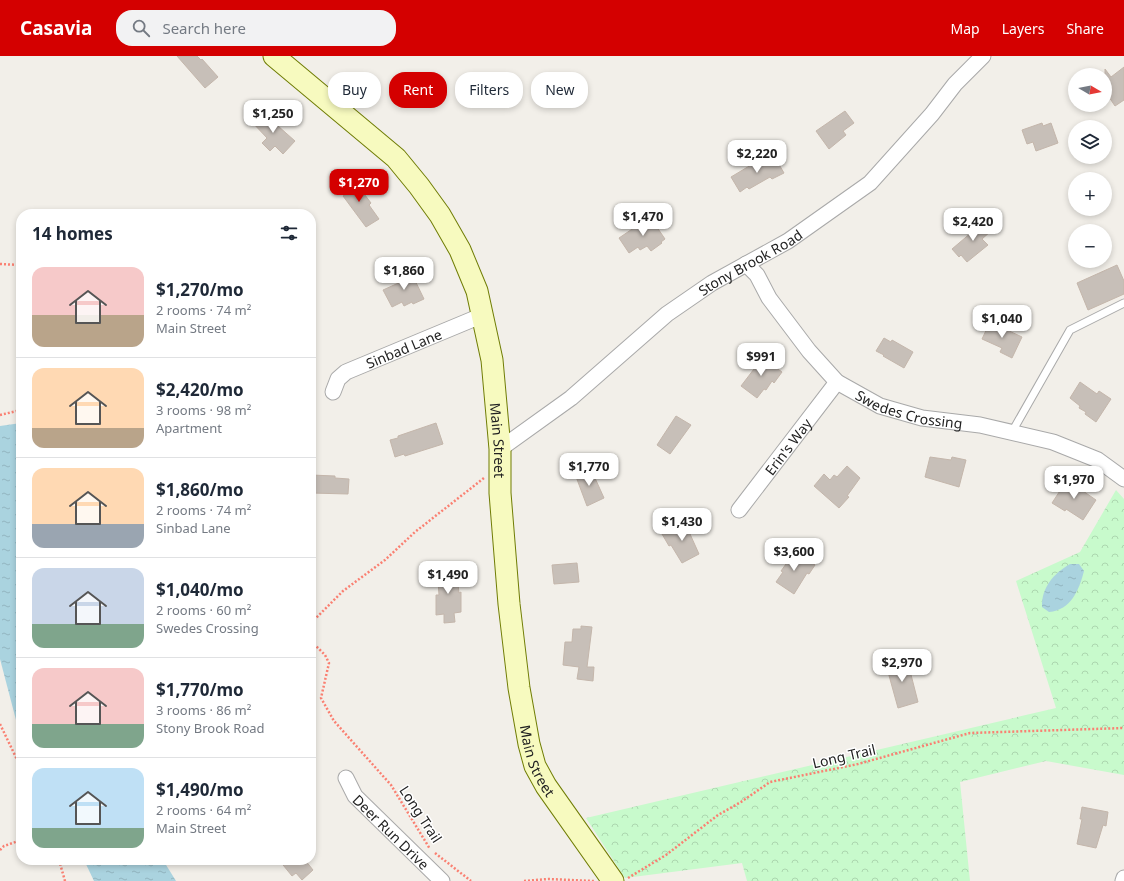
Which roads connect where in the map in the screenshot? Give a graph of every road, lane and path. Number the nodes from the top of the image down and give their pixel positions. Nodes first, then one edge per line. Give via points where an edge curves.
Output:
1 (274, 56) edge
2 (983, 56) edge
3 (0, 264) edge
4 (746, 264) junction
5 (16, 265) edge
6 (1124, 303) edge
7 (483, 315) junction
8 (837, 382) junction
9 (333, 392) dead end
10 (16, 411) edge
11 (0, 415) edge
12 (1012, 432) junction
13 (500, 458) junction
14 (1124, 479) edge
15 (739, 510) dead end
16 (316, 618) edge
17 (316, 646) edge
18 (0, 724) edge
19 (1124, 728) edge
20 (16, 758) edge
21 (346, 778) dead end
22 (16, 842) edge
23 (0, 850) edge
24 (60, 865) edge
25 (1124, 878) edge
26 (606, 880) edge
27 (65, 881) edge
28 (442, 881) edge
29 (471, 881) edge
30 (524, 881) edge
31 (1123, 881) edge

1 - 7 main road, Main Street via 396,158 419,186 440,215 460,250 477,291
2 - 4 street, Stony Brook Road via 955,84 932,114 870,183 788,241
3 - 5 path
4 - 8 street, Swedes Crossing via 757,275 769,298 809,351
4 - 13 street, Stony Brook Road via 712,283 667,314
6 - 12 lane via 1070,330
7 - 9 street, Sinbad Lane via 346,372 338,379
7 - 13 main road, Main Street via 492,360
8 - 12 street, Swedes Crossing via 880,406 922,418
8 - 15 street, Erin's Way
10 - 11 path
12 - 14 street, Swedes Crossing via 1053,442 1098,460
13 - 16 path via 385,560 343,591
13 - 26 main road, Main Street via 500,493 509,604 529,744 535,766 546,786
17 - 29 path, Long Trail via 329,663 321,698 334,721 391,785 430,849
18 - 20 path
19 - 26 path, Long Trail via 970,733 858,764 770,782 718,815 666,855 627,879
21 - 28 street, Deer Run Drive via 355,796
22 - 23 path
24 - 27 path
25 - 31 street
26 - 30 path, Long Trail

